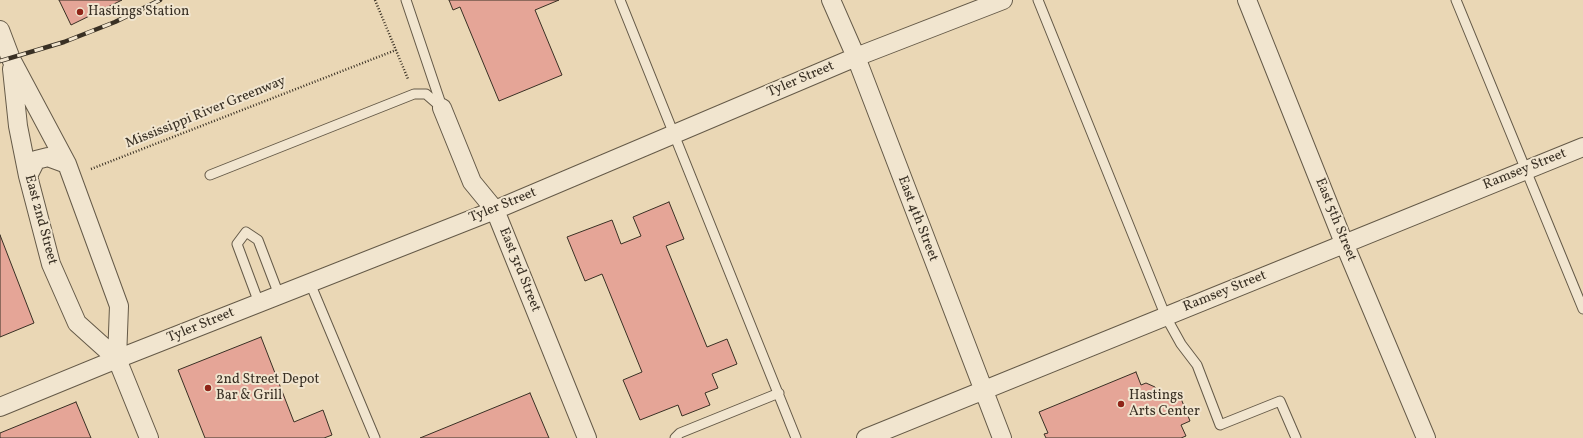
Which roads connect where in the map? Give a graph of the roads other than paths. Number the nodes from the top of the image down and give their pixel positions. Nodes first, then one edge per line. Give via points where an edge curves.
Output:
1 (406, 0) edge
2 (620, 0) edge
3 (831, 0) edge
4 (1003, 0) edge
5 (1038, 0) edge
6 (1247, 0) edge
7 (1456, 0) edge
8 (0, 30) edge
9 (856, 57) junction
10 (11, 59) junction
11 (442, 108) junction
12 (674, 134) junction
13 (1583, 147) edge
14 (1526, 170) junction
15 (70, 171) junction
16 (210, 175) dead end
17 (28, 176) junction
18 (495, 210) junction
19 (1344, 243) junction
20 (310, 283) junction
21 (279, 295) junction
22 (258, 303) junction
23 (1583, 309) edge
24 (1166, 317) junction
25 (117, 359) junction
26 (983, 392) junction
27 (779, 393) junction
28 (0, 407) edge
29 (149, 438) edge
30 (375, 438) edge
31 (587, 438) edge
32 (675, 438) edge
33 (796, 438) edge
34 (866, 438) edge
35 (1002, 438) edge
36 (1296, 438) edge
37 (1426, 438) edge

1 - 11 lane
2 - 12 lane
3 - 9 street, East 4th Street
4 - 9 street, Tyler Street
5 - 24 lane
6 - 19 street, East 5th Street
7 - 14 lane
8 - 10 street, East 2nd Street
9 - 12 street, Tyler Street
9 - 26 street, East 4th Street
10 - 15 street, East 2nd Street
10 - 17 street, East 2nd Street via 18,126
11 - 16 lane via 426,94 414,94
11 - 18 street, East 3rd Street via 472,182
12 - 18 street, Tyler Street
12 - 27 lane
13 - 14 street, Ramsey Street
14 - 19 street, Ramsey Street
14 - 23 lane
15 - 17 street via 48,157 36,160
15 - 25 street, East 2nd Street via 119,306
17 - 25 street, East 2nd Street via 51,264 77,323
18 - 20 street, Tyler Street
18 - 31 street, East 3rd Street
19 - 24 street, Ramsey Street
19 - 37 street, East 5th Street
20 - 21 street, Tyler Street
20 - 30 lane
21 - 22 street, Tyler Street
21 - 22 lane via 258,240 246,232 237,244
22 - 25 street, Tyler Street
24 - 26 street, Ramsey Street
24 - 36 lane via 1181,344 1197,365 1220,425 1280,401
25 - 28 street, Tyler Street
25 - 29 street, East 2nd Street
26 - 34 street, Ramsey Street
26 - 35 street, East 4th Street
27 - 32 lane via 680,433
27 - 33 lane

